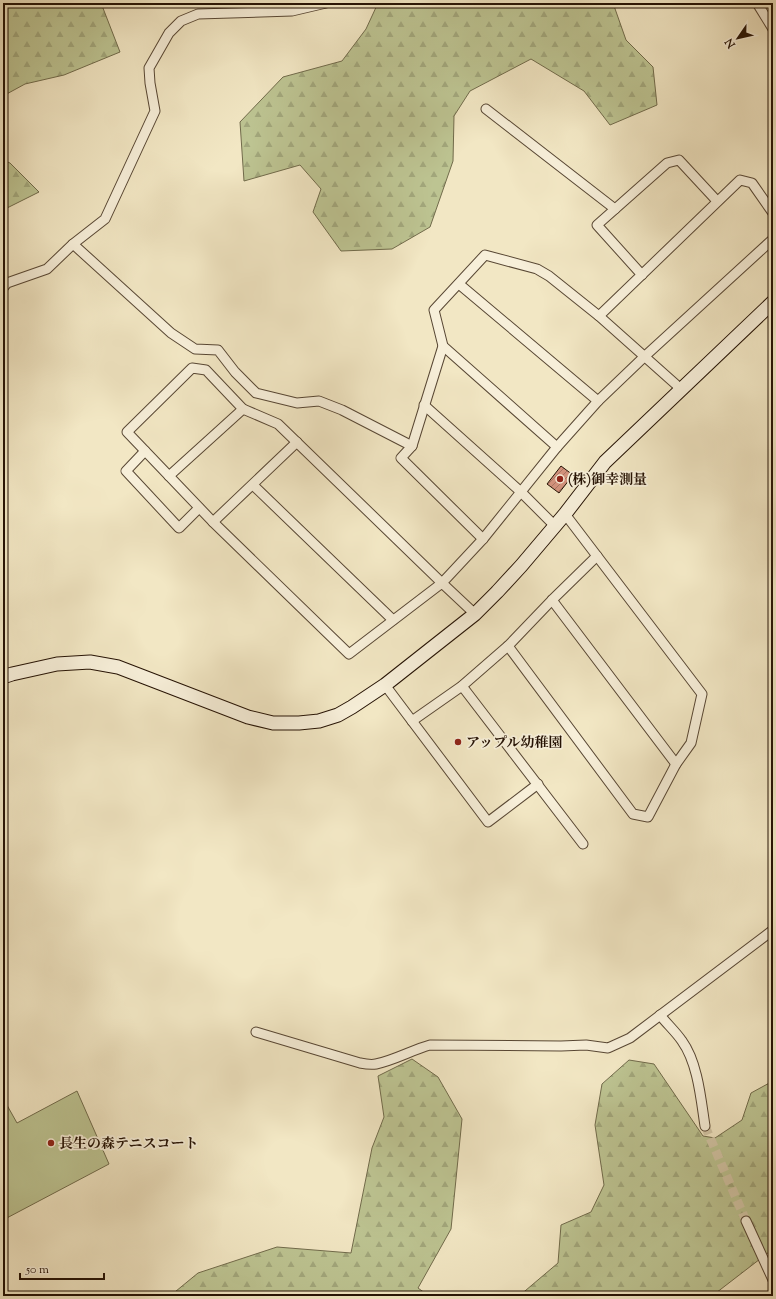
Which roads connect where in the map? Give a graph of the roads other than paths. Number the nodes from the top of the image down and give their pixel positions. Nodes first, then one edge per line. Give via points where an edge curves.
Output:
1 (326, 3) edge
2 (757, 3) edge
3 (773, 29) edge
4 (486, 109) dead end
5 (717, 201) junction
6 (615, 209) junction
7 (773, 213) edge
8 (773, 240) edge
9 (73, 244) junction
10 (642, 275) junction
11 (459, 284) junction
12 (3, 288) edge
13 (773, 302) edge
14 (599, 316) junction
15 (443, 346) junction
16 (644, 357) junction
17 (681, 388) junction
18 (598, 402) junction
19 (424, 405) junction
20 (243, 408) junction
21 (297, 442) junction
22 (412, 446) junction
23 (557, 447) junction
24 (145, 452) junction
25 (169, 476) junction
26 (253, 485) junction
27 (521, 492) junction
28 (199, 508) junction
29 (565, 514) junction
30 (213, 522) junction
31 (555, 526) junction
32 (483, 539) junction
33 (597, 556) junction
34 (442, 584) junction
35 (552, 600) junction
36 (475, 614) junction
37 (393, 620) junction
38 (508, 646) junction
39 (3, 677) edge
40 (385, 684) junction
41 (462, 686) junction
42 (412, 721) junction
43 (676, 764) junction
44 (538, 784) junction
45 (583, 844) dead end
46 (773, 930) edge
47 (660, 1015) junction
48 (256, 1032) dead end
49 (705, 1126) tunnel mouth
50 (746, 1221) tunnel mouth
51 (773, 1280) edge

1 - 9 street via 292,11 198,14 181,21 169,33 149,68 155,112 105,219
2 - 3 street
4 - 6 street
5 - 6 street via 679,160 667,163
5 - 7 street via 740,180 752,183
5 - 10 street
6 - 10 street via 597,226
8 - 16 street
9 - 12 street via 47,269 8,283
9 - 22 street via 171,333 195,349 218,350 235,372 256,392 297,403 319,400
10 - 14 street
11 - 14 street via 485,255 537,269
11 - 15 street via 434,310
11 - 18 street
13 - 17 street
14 - 16 street
15 - 19 street
15 - 23 street
16 - 17 street
16 - 18 street
17 - 29 street via 605,462
18 - 23 street
19 - 22 street
19 - 27 street
20 - 21 street via 278,424
20 - 24 street via 206,370 192,368 127,432
20 - 25 street
21 - 26 street
21 - 34 street
22 - 32 street via 401,458
23 - 27 street
24 - 25 street
24 - 28 street via 126,471 178,528
25 - 28 street
26 - 30 street
26 - 37 street
27 - 31 street
27 - 32 street
28 - 30 street
29 - 31 street
29 - 33 street
30 - 37 street via 349,654
31 - 36 street
32 - 34 street
33 - 35 street
33 - 43 street via 702,694 691,743
34 - 36 street
34 - 37 street
35 - 38 street
35 - 43 street
36 - 40 street
38 - 41 street
38 - 43 street via 634,814 648,818
39 - 40 street via 57,664 90,662 118,667 248,717 273,722 299,723 319,721 338,715
40 - 42 street
41 - 42 street
41 - 44 street
42 - 44 street via 488,822
44 - 45 street
46 - 47 street
47 - 48 street via 630,1038 608,1048 586,1045 430,1045 374,1064 360,1063
47 - 49 street via 690,1054
50 - 51 street

